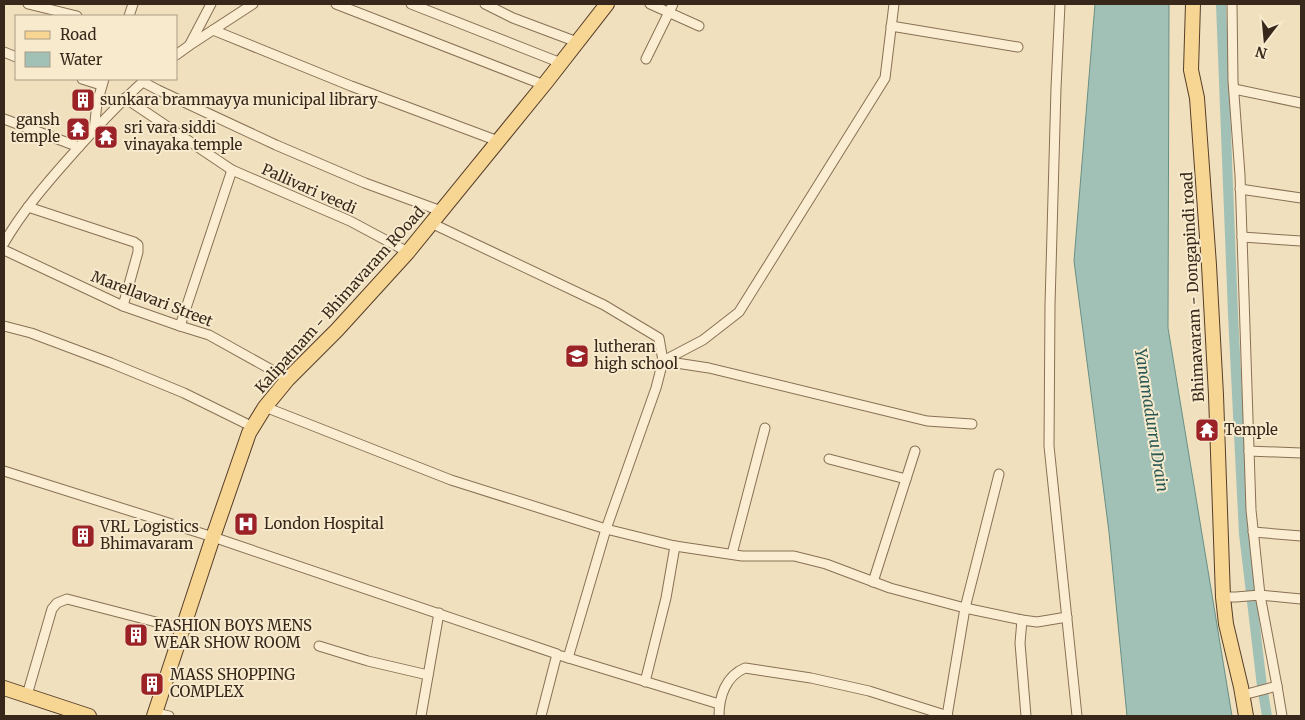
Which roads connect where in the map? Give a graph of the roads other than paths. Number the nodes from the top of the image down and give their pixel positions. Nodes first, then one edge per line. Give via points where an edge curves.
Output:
1 (28, 4) edge
2 (211, 4) edge
3 (253, 4) edge
4 (336, 4) edge
5 (411, 4) edge
6 (485, 4) edge
7 (607, 4) edge
8 (650, 4) edge
9 (894, 4) edge
10 (1060, 4) edge
11 (1193, 4) edge
12 (1232, 4) edge
13 (671, 8) edge
14 (73, 15) edge
15 (699, 26) dead end
16 (891, 26) junction
17 (212, 30) junction
18 (577, 42) junction
19 (190, 44) junction
20 (1018, 47) dead end
21 (178, 53) edge
22 (646, 59) dead end
23 (561, 63) junction
24 (89, 80) edge
25 (144, 80) edge
26 (103, 82) edge
27 (544, 85) junction
28 (1234, 89) junction
29 (125, 98) junction
30 (1301, 102) edge
31 (4, 119) edge
32 (94, 131) junction
33 (498, 141) junction
34 (79, 147) junction
35 (232, 170) junction
36 (1240, 190) junction
37 (1301, 198) edge
38 (28, 207) junction
39 (441, 211) junction
40 (431, 223) junction
41 (8, 229) edge
42 (1242, 237) junction
43 (1301, 241) edge
44 (4, 243) edge
45 (4, 250) edge
46 (408, 252) junction
47 (124, 306) junction
48 (4, 326) edge
49 (180, 326) junction
50 (664, 361) junction
51 (288, 379) junction
52 (265, 407) junction
53 (972, 424) dead end
54 (253, 427) junction
55 (765, 428) dead end
56 (915, 451) dead end
57 (1249, 451) junction
58 (1301, 453) edge
59 (829, 458) dead end
60 (4, 471) edge
61 (999, 474) dead end
62 (906, 479) junction
63 (606, 530) junction
64 (1254, 532) junction
65 (1301, 536) edge
66 (213, 537) junction
67 (675, 546) junction
68 (732, 554) junction
69 (873, 582) junction
70 (1257, 595) junction
71 (1229, 597) junction
72 (1301, 599) edge
73 (965, 608) junction
74 (439, 613) junction
75 (1067, 617) junction
76 (1022, 620) junction
77 (183, 629) junction
78 (319, 646) dead end
79 (557, 654) junction
80 (568, 658) junction
81 (428, 675) junction
82 (645, 682) junction
83 (1275, 687) junction
84 (4, 688) edge
85 (1248, 694) junction
86 (26, 695) junction
87 (719, 704) junction
88 (160, 715) edge
89 (89, 716) edge
90 (421, 716) edge
91 (541, 716) edge
92 (719, 716) edge
93 (947, 716) edge
94 (1026, 716) edge
95 (1076, 716) edge
96 (1246, 716) edge
97 (1282, 716) edge

1 - 14 street
2 - 19 street
3 - 17 street
4 - 27 street
5 - 23 street
6 - 18 street
7 - 18 main road, Kalipatnam - Bhimavaram ROoad
8 - 13 street
9 - 16 street
10 - 75 street via 1050,305 1049,446
11 - 71 main road, Bhimavaram - Dongapindi road via 1191,70 1197,98
12 - 28 street
13 - 15 street
13 - 22 street
16 - 20 street
16 - 50 street via 885,78 739,312 703,340
17 - 19 street
17 - 33 street
18 - 23 main road, Kalipatnam - Bhimavaram ROoad
19 - 21 street
23 - 27 main road, Kalipatnam - Bhimavaram ROoad
24 - 26 street
25 - 29 street
25 - 39 street via 158,90 276,145
26 - 32 street
27 - 33 main road, Kalipatnam - Bhimavaram ROoad
28 - 30 street
28 - 36 street
29 - 32 street
29 - 35 street, Pallivari veedi
31 - 34 street
32 - 34 street
33 - 39 main road, Kalipatnam - Bhimavaram ROoad
34 - 38 street
35 - 46 street, Pallivari veedi via 350,221
35 - 49 street
36 - 37 street
36 - 42 street
38 - 41 street
38 - 47 street via 138,245
39 - 40 main road, Kalipatnam - Bhimavaram ROoad
40 - 46 main road, Kalipatnam - Bhimavaram ROoad
40 - 50 street via 604,305 659,338
41 - 44 street
42 - 43 street
42 - 57 street
45 - 47 street, Marellavari Street
46 - 51 main road, Kalipatnam - Bhimavaram ROoad
47 - 49 street, Marellavari Street
48 - 54 street via 31,333 157,382
49 - 51 street, Marellavari Street via 209,335
50 - 53 street via 710,368 926,421
50 - 63 street
51 - 52 main road, Kalipatnam - Bhimavaram ROoad
52 - 54 main road, Kalipatnam - Bhimavaram ROoad
52 - 63 street via 451,480
54 - 66 main road, Kalipatnam - Bhimavaram ROoad
55 - 68 street
56 - 62 street
57 - 58 street
57 - 64 street
59 - 62 street
60 - 66 street
61 - 73 street
62 - 69 street
63 - 67 street
63 - 80 street
64 - 65 street
64 - 70 street
66 - 74 street
66 - 77 main road, Kalipatnam - Bhimavaram ROoad
67 - 68 street
67 - 82 street
68 - 69 street via 794,556
69 - 73 street
70 - 71 street
70 - 72 street
70 - 83 street
71 - 85 main road, Bhimavaram - Dongapindi road via 1226,624
73 - 76 street
73 - 93 street
74 - 79 street
74 - 81 street
75 - 76 street via 1037,622
75 - 95 street
76 - 94 street via 1020,643
77 - 86 street via 67,599 57,603 52,609
77 - 88 main road, Kalipatnam - Bhimavaram ROoad
78 - 81 street
79 - 80 street
79 - 91 street
80 - 82 street
81 - 90 street
82 - 87 street
83 - 85 street
83 - 97 street
84 - 86 main road
85 - 96 main road, Bhimavaram - Dongapindi road
86 - 89 main road
87 - 92 street
87 - 93 street via 728,681 745,668 869,691

